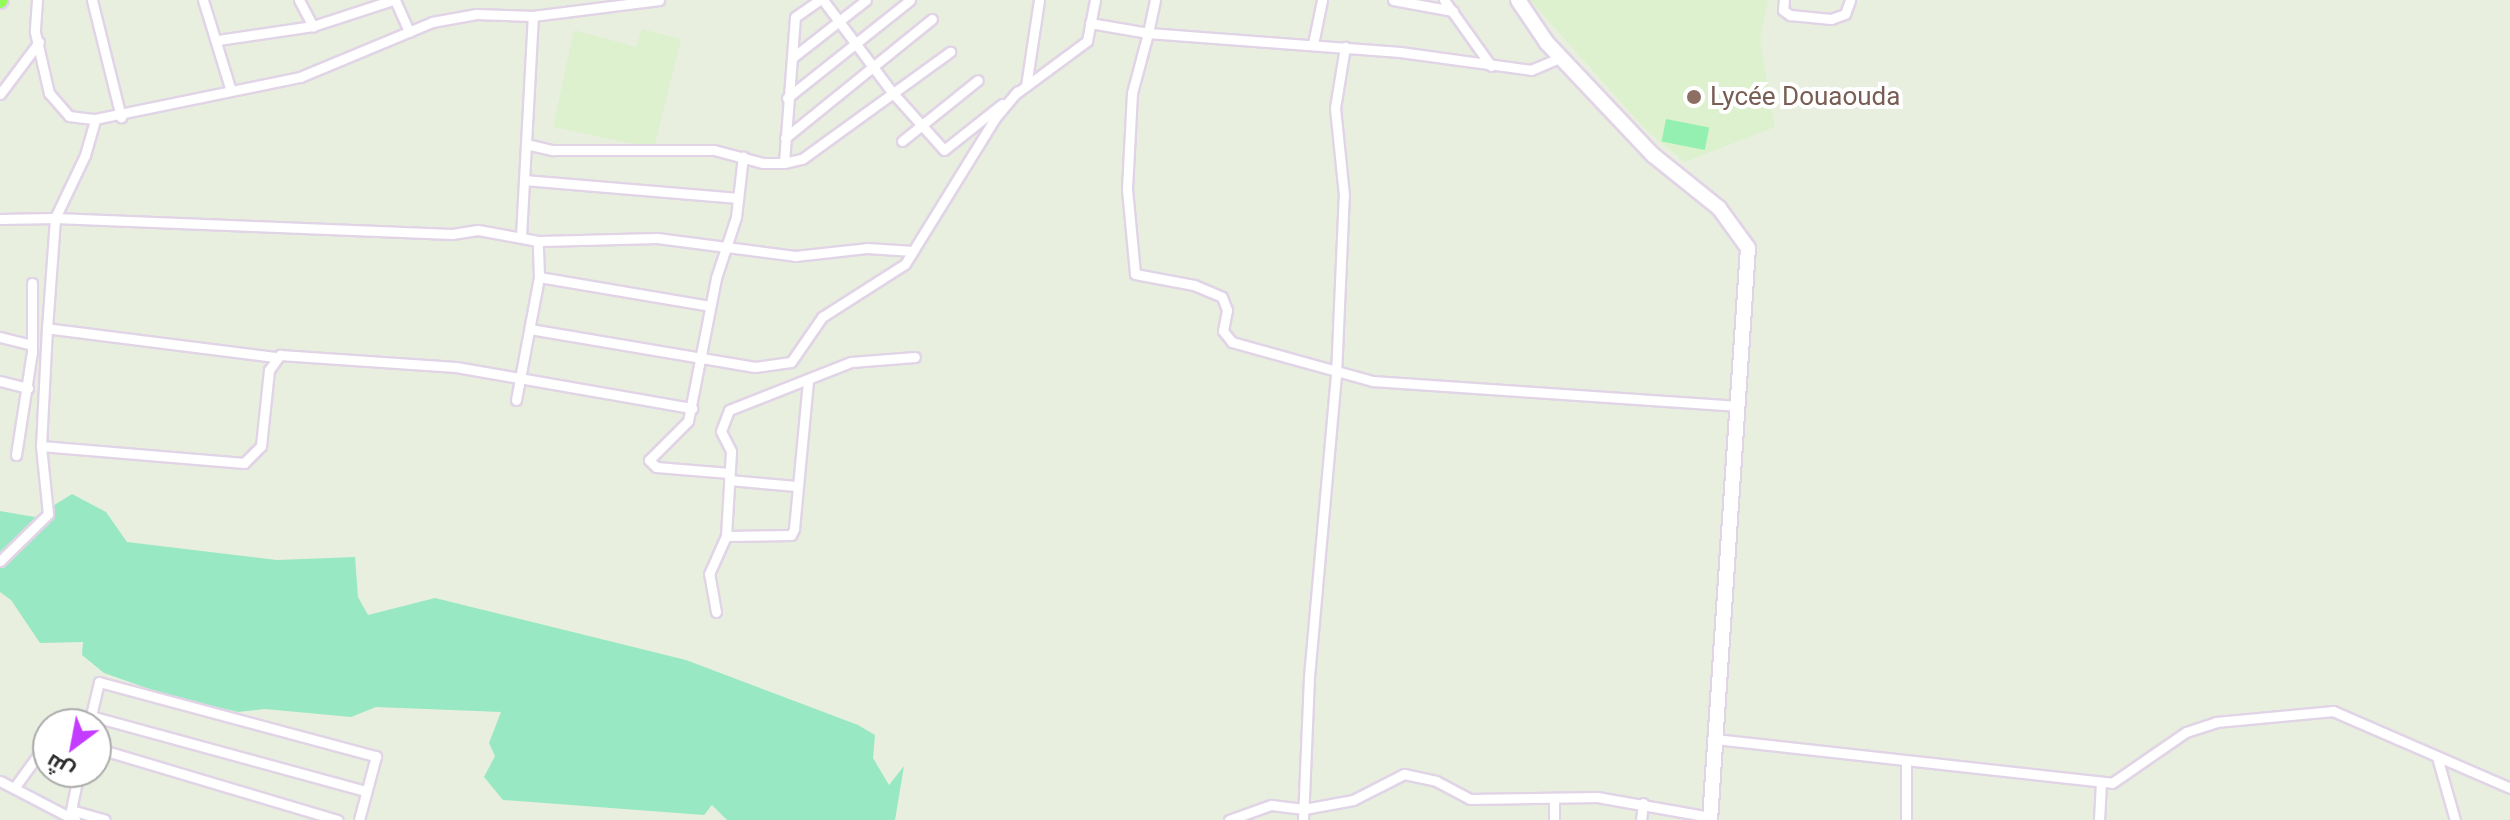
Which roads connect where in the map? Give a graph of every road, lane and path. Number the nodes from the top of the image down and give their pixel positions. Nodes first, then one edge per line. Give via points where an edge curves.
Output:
1 (37, 0) edge
2 (92, 0) edge
3 (203, 0) edge
4 (299, 0) edge
5 (394, 0) edge
6 (659, 0) edge
7 (821, 0) edge
8 (866, 0) edge
9 (910, 0) edge
10 (1039, 0) edge
11 (1095, 0) edge
12 (1155, 0) edge
13 (1322, 0) edge
14 (1393, 0) edge
15 (1444, 0) edge
16 (1518, 0) edge
17 (1784, 0) edge
18 (1850, 0) edge
19 (1453, 11) junction
20 (533, 16) junction
21 (932, 19) dead end
22 (839, 22) junction
23 (1090, 23) junction
24 (313, 26) junction
25 (409, 32) junction
26 (1148, 33) junction
27 (218, 40) junction
28 (39, 42) junction
29 (1313, 44) junction
30 (857, 45) junction
31 (1345, 47) junction
32 (950, 52) dead end
33 (1561, 57) junction
34 (792, 58) junction
35 (1491, 66) junction
36 (874, 68) junction
37 (978, 80) dead end
38 (230, 88) junction
39 (1022, 88) junction
40 (891, 91) junction
41 (0, 94) edge
42 (787, 98) junction
43 (121, 117) junction
44 (95, 119) junction
45 (923, 123) junction
46 (785, 138) junction
47 (902, 141) dead end
48 (526, 144) junction
49 (743, 156) junction
50 (784, 163) junction
51 (524, 180) junction
52 (738, 198) junction
53 (55, 218) junction
54 (0, 219) edge
55 (521, 236) junction
56 (538, 241) junction
57 (726, 246) junction
58 (913, 251) junction
59 (539, 277) junction
60 (32, 283) dead end
61 (710, 306) junction
62 (47, 328) junction
63 (530, 329) junction
64 (0, 337) edge
65 (29, 344) junction
66 (275, 357) junction
67 (915, 357) dead end
68 (701, 358) junction
69 (1336, 375) junction
70 (520, 379) junction
71 (0, 381) edge
72 (808, 382) junction
73 (28, 388) junction
74 (516, 400) dead end
75 (1738, 406) junction
76 (692, 408) junction
77 (41, 446) junction
78 (16, 455) dead end
79 (729, 477) junction
80 (796, 486) junction
81 (726, 536) junction
82 (0, 561) edge
83 (716, 612) dead end
84 (93, 708) edge
85 (112, 726) edge
86 (1715, 739) junction
87 (112, 753) edge
88 (2437, 757) junction
89 (1906, 761) junction
90 (32, 763) edge
91 (0, 781) edge
92 (2101, 783) junction
93 (14, 788) junction
94 (76, 788) edge
95 (2510, 788) edge
96 (366, 791) junction
97 (1554, 799) junction
98 (1643, 803) junction
99 (1304, 809) junction
100 (1710, 818) edge
101 (75, 820) edge
102 (105, 820) edge
103 (337, 820) edge
104 (359, 820) edge
105 (1229, 820) edge
106 (1303, 820) edge
107 (1554, 820) edge
108 (1641, 820) edge
109 (1906, 820) edge
110 (2099, 820) edge
111 (2455, 820) edge

1 - 28 street
2 - 43 street
3 - 27 street
4 - 24 street
5 - 24 street
5 - 25 street
6 - 20 street
7 - 22 street
7 - 34 street via 795,17
8 - 22 street
9 - 30 street
10 - 39 street
11 - 23 street
12 - 26 street
13 - 29 street
14 - 19 street
15 - 19 street
16 - 33 main road
17 - 18 street via 1783,10 1790,15 1831,19 1845,14
19 - 35 street
20 - 25 street via 476,14
20 - 48 street
21 - 36 street
22 - 30 street
22 - 34 street
23 - 26 street
23 - 39 street via 1087,41
24 - 27 street
25 - 38 street via 300,77
26 - 29 street
26 - 69 street via 1132,93 1127,189 1135,274 1194,285 1222,297 1227,310 1223,331 1232,342
27 - 38 street
28 - 41 street
28 - 44 street via 56,106 69,116
29 - 31 street
30 - 36 street
30 - 42 street
31 - 35 street
31 - 69 street via 1335,108 1344,195
32 - 40 street
33 - 35 street via 1531,70
33 - 75 main road via 1653,155 1739,230 1748,248
34 - 42 street
36 - 40 street
36 - 46 street
37 - 45 street
38 - 43 street
39 - 45 street via 944,150
39 - 58 street via 995,118
40 - 45 street
40 - 50 street via 802,159
42 - 46 street
43 - 44 street
44 - 53 street via 85,155
45 - 47 street
46 - 50 street
48 - 49 street via 553,150 714,150
48 - 51 street
49 - 50 street
49 - 52 street
51 - 52 street
51 - 55 street
52 - 57 street
53 - 54 street
53 - 55 street via 452,234 478,230
53 - 62 street
55 - 56 street
56 - 57 street via 657,238
56 - 59 street
57 - 58 street via 795,256 867,248
57 - 61 street
58 - 68 street via 905,264 822,317 791,362 755,367
59 - 61 street
59 - 63 street
60 - 65 street
61 - 68 street
62 - 66 street
62 - 77 street
63 - 68 street
63 - 70 street
64 - 65 street
65 - 73 street
66 - 70 street via 376,359
66 - 77 street via 261,446 244,463
67 - 72 street via 851,362
68 - 76 street
69 - 75 street
69 - 99 street via 1309,677
70 - 74 street
70 - 76 street
71 - 73 street
72 - 79 street via 729,410 721,431 731,451
72 - 80 street
73 - 78 street
75 - 86 main road
76 - 79 street via 688,421 652,454 651,465
77 - 82 street via 48,514
79 - 80 street
79 - 81 street
80 - 81 street via 791,535
81 - 83 street via 709,574
84 - 96 street via 99,682 376,756
85 - 96 street
86 - 89 street
86 - 100 main road
87 - 103 street
88 - 92 street via 2359,720 2333,711 2305,710 2216,722 2186,732 2124,779
88 - 95 street
88 - 111 street
89 - 92 street
89 - 109 street
90 - 93 street
91 - 93 street
92 - 110 street
93 - 101 street
94 - 102 street via 71,810
96 - 104 street
97 - 98 street
97 - 99 street via 1470,799 1436,781 1404,774 1353,800
97 - 107 street
98 - 100 street
98 - 108 street
99 - 105 street via 1271,805
99 - 106 street

